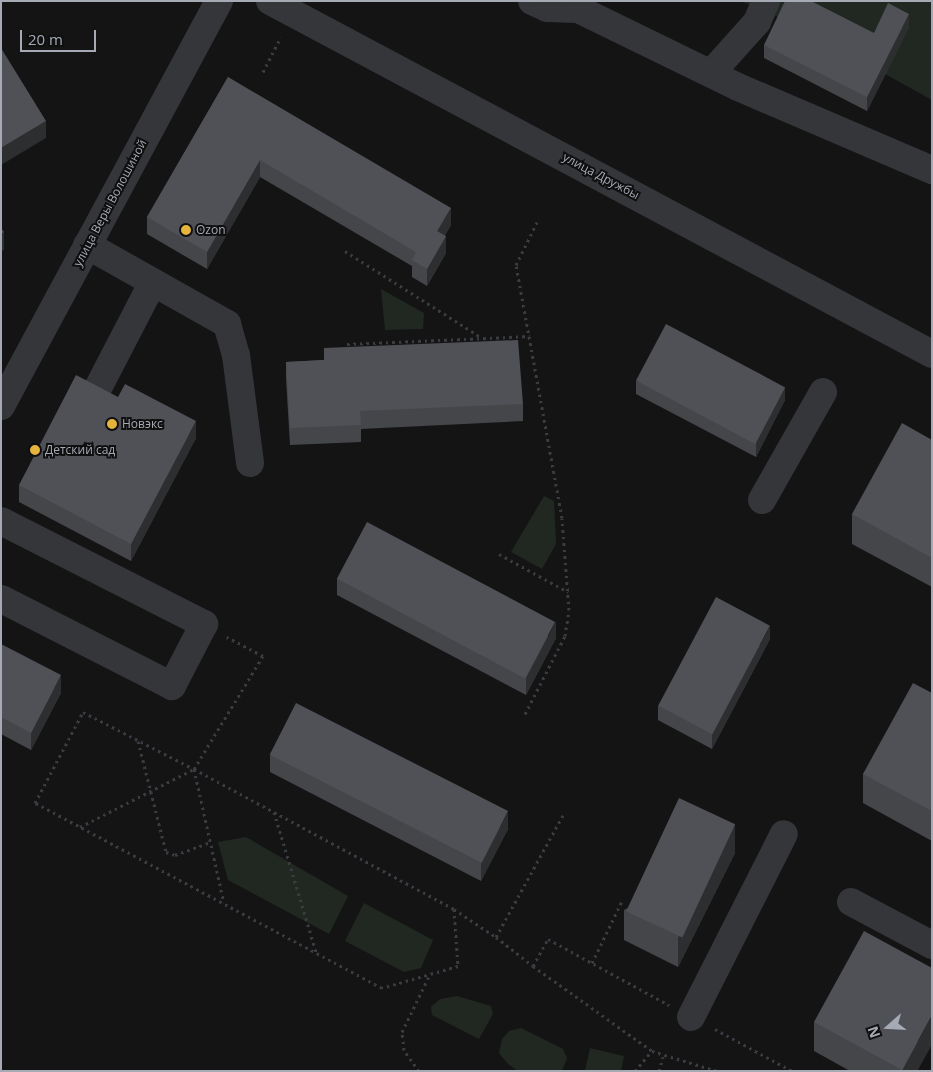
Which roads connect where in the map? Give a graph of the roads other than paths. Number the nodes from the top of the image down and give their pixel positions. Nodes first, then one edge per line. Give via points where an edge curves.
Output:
1 (219, 1) edge
2 (270, 1) edge
3 (532, 1) edge
4 (766, 1) edge
5 (713, 71) junction
6 (932, 170) edge
7 (87, 245) junction
8 (153, 282) junction
9 (932, 354) edge
10 (99, 386) edge
11 (823, 392) dead end
12 (1, 406) edge
13 (250, 463) dead end
14 (762, 500) dead end
15 (1, 521) edge
16 (1, 599) edge
17 (784, 834) dead end
18 (851, 902) dead end
19 (932, 946) edge
20 (692, 1017) road end

1 - 7 street, улица Веры Волошиной
2 - 9 street, улица Дружбы
3 - 5 street via 547,8 578,9
4 - 5 street via 757,22
5 - 6 street via 738,87
7 - 8 street
7 - 12 street, улица Веры Волошиной
8 - 10 street
8 - 13 street via 227,324 236,355
11 - 14 street
15 - 16 street via 204,624 172,686
17 - 20 street
18 - 19 street

